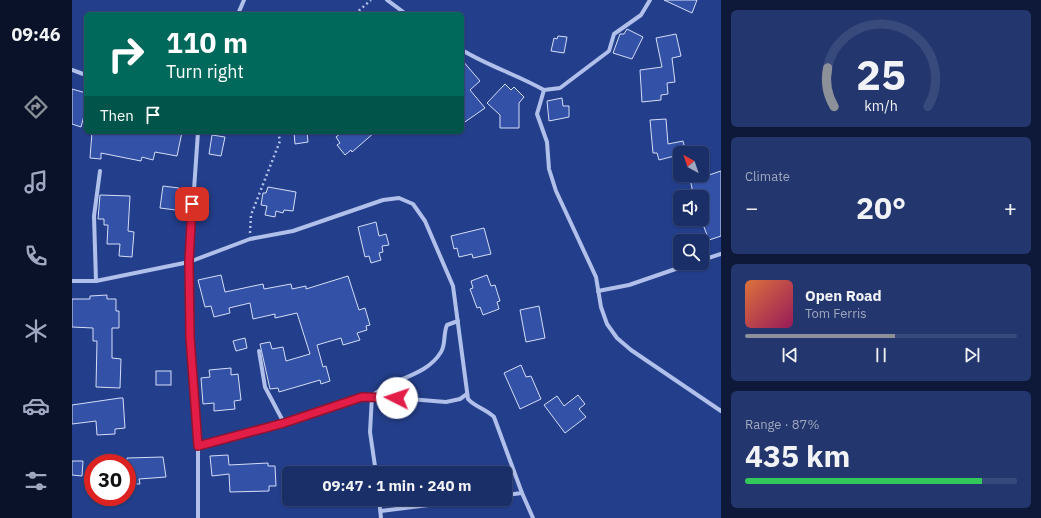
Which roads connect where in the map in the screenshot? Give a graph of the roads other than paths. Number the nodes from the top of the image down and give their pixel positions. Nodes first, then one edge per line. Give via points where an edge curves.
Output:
1 (244, 0) edge
2 (386, 0) edge
3 (650, 0) edge
4 (239, 12) edge
5 (403, 12) edge
6 (464, 51) edge
7 (72, 70) edge
8 (84, 74) edge
9 (544, 90) junction
10 (198, 134) edge
11 (100, 171) dead end
12 (721, 254) edge
13 (709, 258) edge
14 (189, 262) junction
15 (674, 270) edge
16 (72, 281) edge
17 (96, 281) junction
18 (598, 291) junction
19 (458, 321) junction
20 (259, 351) dead end
21 (467, 394) junction
22 (372, 396) junction
23 (721, 411) edge
24 (284, 423) junction
25 (198, 446) junction
26 (375, 466) edge
27 (522, 493) junction
28 (512, 494) edge
29 (380, 506) edge
30 (421, 506) edge
31 (381, 511) junction
32 (198, 518) edge
33 (381, 518) edge
34 (533, 518) edge

1 - 4 street
2 - 5 street
3 - 9 street via 641,15 614,34 608,51 560,88
6 - 9 street
7 - 8 street
9 - 18 street via 537,114 547,142 549,169 556,191 596,277
10 - 14 street
11 - 17 street via 94,216
12 - 13 street
14 - 17 street
14 - 19 street via 250,239 293,231 383,200 399,198 413,204 425,221 453,286
14 - 25 street via 190,337
15 - 18 street via 629,286
16 - 17 street
18 - 23 street via 607,324 617,338 630,350
19 - 21 street
19 - 22 street via 447,325 441,353 430,364
20 - 24 street via 266,387
21 - 22 street via 460,399 446,402
21 - 27 street via 472,403 494,417
22 - 24 street
22 - 26 street via 370,432
24 - 25 street
25 - 32 street
27 - 28 street
27 - 34 street
29 - 31 street
30 - 31 street
31 - 33 street

